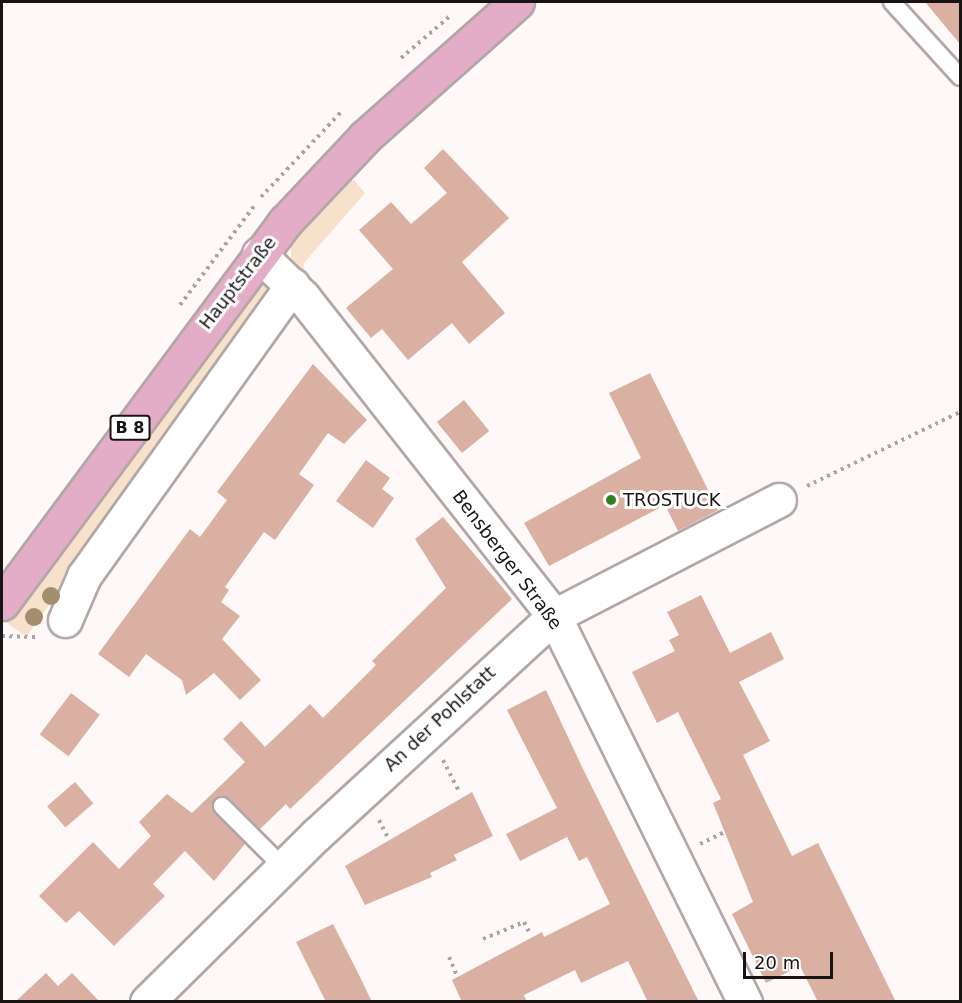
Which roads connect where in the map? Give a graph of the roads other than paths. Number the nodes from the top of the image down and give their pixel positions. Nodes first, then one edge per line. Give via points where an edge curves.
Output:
1 (517, 2) edge
2 (892, 2) edge
3 (960, 76) edge
4 (259, 254) junction
5 (292, 285) junction
6 (779, 500) road end
7 (2, 603) edge
8 (554, 616) junction
9 (65, 620) dead end
10 (222, 806) dead end
11 (284, 868) junction
12 (147, 1002) edge
13 (745, 1002) edge

1 - 4 main road, Hauptstraße / B 8 via 365,137
2 - 3 lane
4 - 5 street, Bensberger Straße
4 - 7 main road, Hauptstraße / B 8
5 - 8 street, Bensberger Straße
5 - 9 street via 84,576
6 - 8 street, An der Pohlstatt
8 - 11 street, An der Pohlstatt
8 - 13 street, Bensberger Straße
10 - 11 lane
11 - 12 street, An der Pohlstatt

